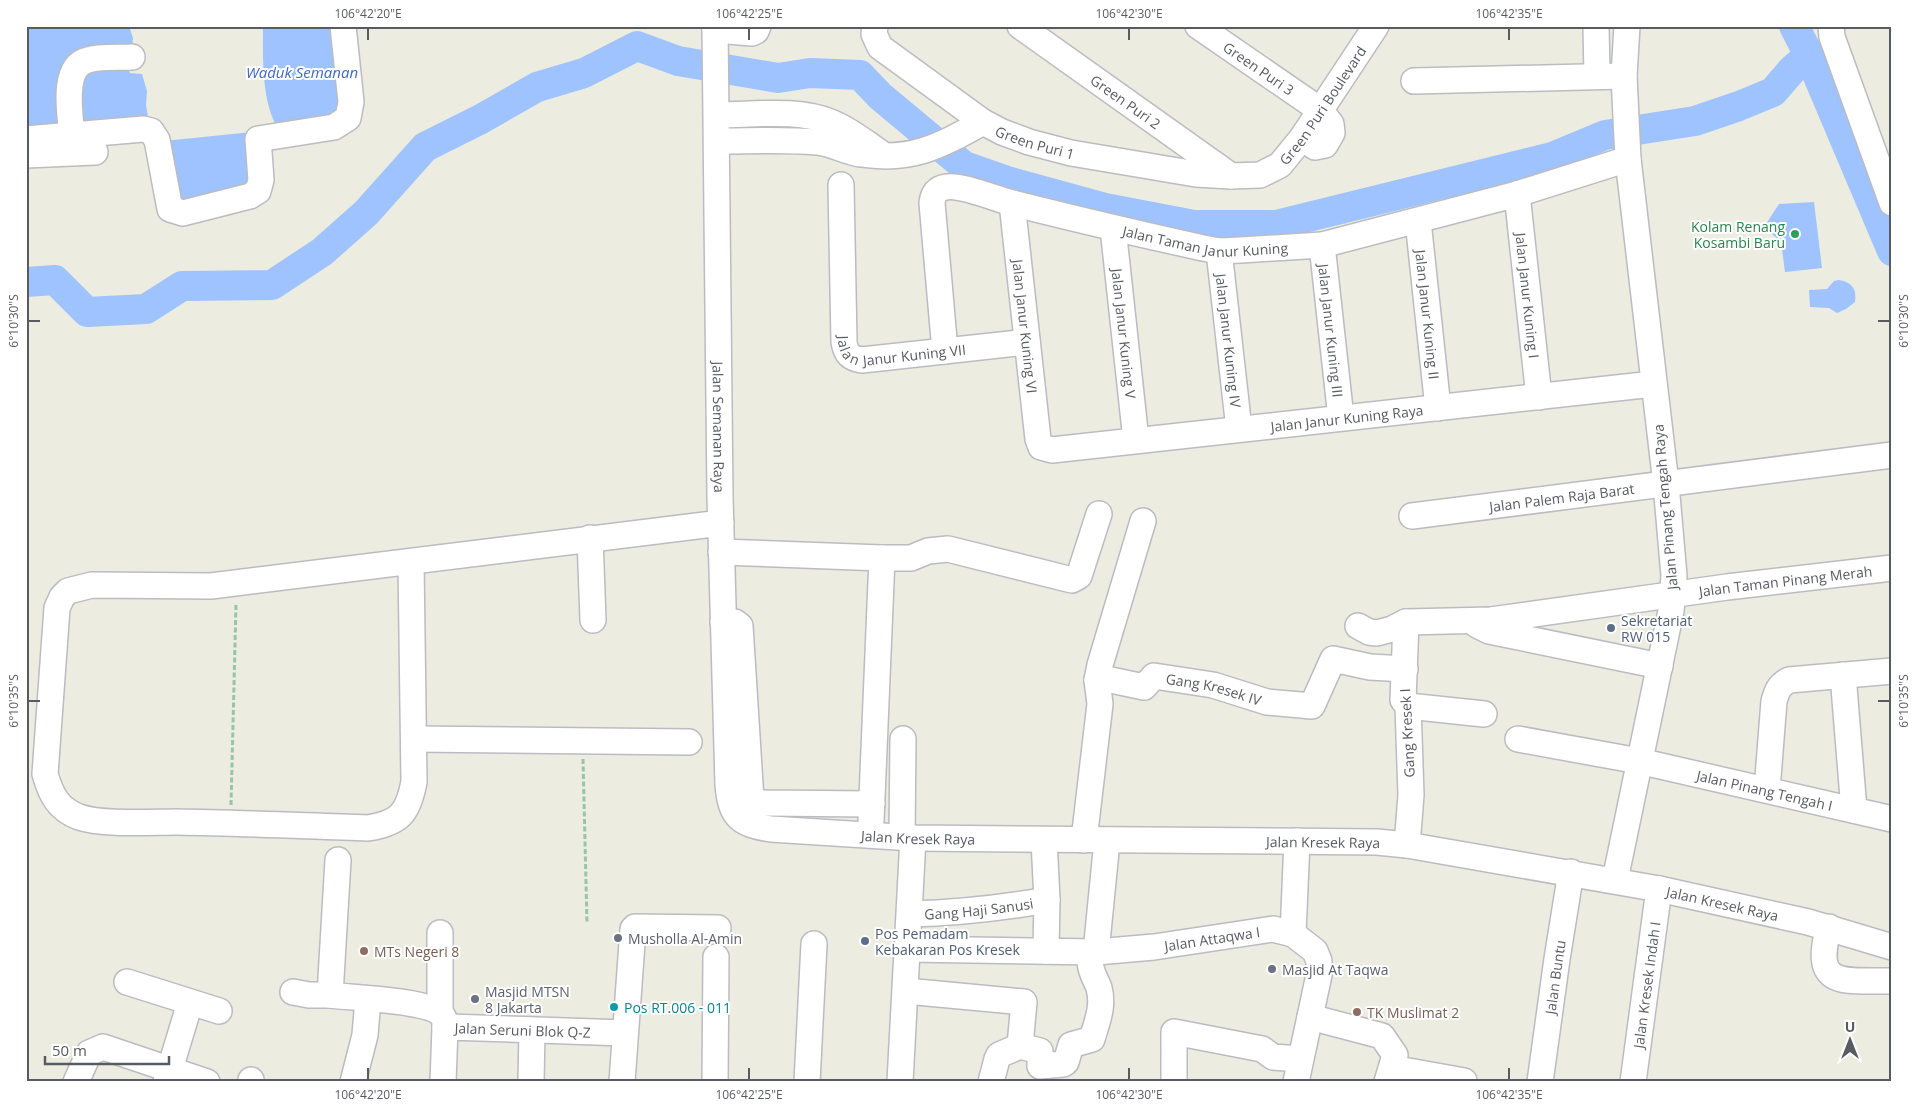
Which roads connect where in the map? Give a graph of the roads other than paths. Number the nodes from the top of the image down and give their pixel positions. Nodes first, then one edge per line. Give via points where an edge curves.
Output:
1 (343, 26) edge
2 (758, 26) edge
3 (1020, 26) edge
4 (1198, 26) edge
5 (1596, 26) edge
6 (1627, 26) edge
7 (1831, 26) edge
8 (1374, 27) edge
9 (715, 28) edge
10 (875, 30) edge
11 (132, 57) dead end
12 (1597, 76) junction
13 (1624, 76) junction
14 (1414, 81) dead end
15 (1320, 110) junction
16 (793, 115) junction
17 (717, 116) junction
18 (974, 127) junction
19 (72, 135) junction
20 (26, 139) edge
21 (793, 141) junction
22 (717, 142) junction
23 (95, 152) dead end
24 (1628, 154) junction
25 (26, 155) edge
26 (884, 155) junction
27 (1231, 176) junction
28 (841, 185) dead end
29 (1517, 194) junction
30 (1012, 203) junction
31 (1892, 203) edge
32 (1418, 221) junction
33 (1113, 228) junction
34 (1322, 245) junction
35 (1219, 251) junction
36 (1027, 342) junction
37 (945, 351) junction
38 (1653, 384) junction
39 (1539, 397) junction
40 (1438, 408) junction
41 (1341, 418) junction
42 (1239, 429) junction
43 (1136, 440) junction
44 (1041, 447) joint
45 (1892, 455) edge
46 (1666, 484) junction
47 (1099, 514) dead end
48 (1412, 516) dead end
49 (720, 522) junction
50 (1143, 522) dead end
51 (590, 538) junction
52 (721, 552) junction
53 (882, 558) junction
54 (411, 562) junction
55 (1892, 568) edge
56 (1673, 594) junction
57 (593, 620) dead end
58 (1471, 621) junction
59 (723, 622) junction
60 (1406, 622) junction
61 (1358, 626) dead end
62 (1660, 666) junction
63 (1405, 669) junction
64 (1892, 671) edge
65 (1843, 676) junction
66 (1097, 680) junction
67 (1408, 706) junction
68 (1484, 714) dead end
69 (414, 739) junction
70 (903, 739) dead end
71 (1518, 739) dead end
72 (689, 742) dead end
73 (1639, 761) junction
74 (1767, 790) junction
75 (872, 804) junction
76 (1854, 810) junction
77 (1892, 819) edge
78 (745, 823) joint
79 (870, 836) junction
80 (908, 838) junction
81 (1044, 840) junction
82 (1095, 840) junction
83 (1297, 841) junction
84 (1407, 844) junction
85 (338, 860) dead end
86 (1571, 872) junction
87 (1614, 880) junction
88 (1659, 889) junction
89 (1047, 900) junction
90 (910, 914) junction
91 (1829, 927) junction
92 (718, 928) dead end
93 (440, 934) dead end
94 (1293, 934) junction
95 (814, 944) dead end
96 (1892, 947) edge
97 (908, 949) junction
98 (1046, 951) junction
99 (1096, 952) junction
100 (716, 957) dead end
101 (1892, 981) edge
102 (127, 982) dead end
103 (906, 991) junction
104 (293, 992) dead end
105 (330, 995) junction
106 (368, 999) junction
107 (190, 1003) junction
108 (219, 1011) dead end
109 (1310, 1018) junction
110 (443, 1021) junction
111 (532, 1031) junction
112 (625, 1033) junction
113 (1020, 1046) junction
114 (1298, 1070) edge
115 (1390, 1075) edge
116 (168, 1076) edge
117 (1464, 1081) edge
118 (76, 1082) edge
119 (207, 1082) edge
120 (353, 1082) edge
121 (443, 1082) edge
122 (532, 1082) edge
123 (622, 1082) edge
124 (715, 1082) edge
125 (807, 1082) edge
126 (900, 1082) edge
127 (991, 1082) edge
128 (1174, 1082) edge
129 (1540, 1082) edge
130 (1633, 1082) edge

1 - 19 street via 351,102 348,118 334,128 258,139 261,180 258,191 250,196 183,213 170,209 157,140 151,131
2 - 9 street via 752,33
3 - 27 street, Green Puri 2
4 - 15 street, Green Puri 3
5 - 12 street
6 - 13 street, Jalan Pinang Tengah Raya
7 - 31 street via 1832,38
8 - 15 street, Green Puri Boulevard
9 - 17 street, Jalan Semanan Raya
10 - 18 street, Green Puri 1 via 880,46
11 - 19 street via 86,60 75,67 69,96
12 - 13 street
12 - 14 street
13 - 24 street, Jalan Pinang Tengah Raya
15 - 27 street, Green Puri Boulevard via 1280,165 1260,175
16 - 17 street
16 - 21 street
16 - 26 street via 832,122
17 - 22 street, Jalan Semanan Raya
18 - 26 street via 935,148 916,154
18 - 27 street, Green Puri 1 via 1071,153 1196,174
19 - 20 street
21 - 22 street
21 - 26 street via 819,142 856,153
22 - 49 street, Jalan Semanan Raya
23 - 25 street
24 - 29 street, Jalan Taman Janur Kuning
24 - 38 street, Jalan Pinang Tengah Raya
28 - 37 street, Jalan Janur Kuning VII via 844,342 848,355 862,360
29 - 32 street, Jalan Taman Janur Kuning
29 - 39 street, Jalan Janur Kuning I
30 - 33 street, Jalan Taman Janur Kuning
30 - 36 street, Jalan Janur Kuning VI
30 - 37 street, Jalan Taman Janur Kuning via 956,187 937,190 933,195
32 - 34 street, Jalan Taman Janur Kuning
32 - 40 street, Jalan Janur Kuning II
33 - 35 street, Jalan Taman Janur Kuning
33 - 43 street, Jalan Janur Kuning V
34 - 35 street, Jalan Taman Janur Kuning
34 - 41 street, Jalan Janur Kuning III
35 - 42 street, Jalan Janur Kuning IV
36 - 37 street, Jalan Janur Kuning VII
36 - 44 street, Jalan Janur Kuning VI
38 - 39 street, Jalan Janur Kuning Raya
38 - 46 street, Jalan Pinang Tengah Raya
39 - 40 street, Jalan Janur Kuning Raya
40 - 41 street, Jalan Janur Kuning Raya
41 - 42 street, Jalan Janur Kuning Raya
42 - 43 street, Jalan Janur Kuning Raya
43 - 44 street, Jalan Janur Kuning Raya via 1052,450
45 - 46 street, Jalan Palem Raja Barat
46 - 48 street, Jalan Palem Raja Barat
46 - 56 street, Jalan Pinang Tengah Raya
47 - 53 street via 1079,576 1072,580 948,549 928,551 910,558
49 - 51 street
49 - 52 street, Jalan Semanan Raya
50 - 66 street
51 - 54 street
51 - 57 street
52 - 53 street
52 - 59 street, Jalan Semanan Raya
53 - 75 street
54 - 69 street
54 - 69 street via 236,584 92,585 68,591 57,608 45,774 55,801 65,810 92,821 368,828 386,825 402,815 411,800
55 - 56 street, Jalan Taman Pinang Merah
56 - 58 street, Jalan Taman Pinang Merah
56 - 62 street, Jalan Pinang Tengah Raya
58 - 60 street, Jalan Taman Pinang Merah
58 - 62 street, Jalan Taman Pinang Merah via 1489,631
59 - 75 street via 735,622 740,626 751,800 765,803
59 - 78 street, Jalan Semanan Raya via 729,799 738,818
60 - 61 street, Jalan Taman Pinang Merah via 1377,632
60 - 63 street, Gang Kresek I
62 - 73 street, Jalan Pinang Tengah Raya
63 - 66 street, Gang Kresek IV via 1370,667 1333,659 1312,706 1267,702 1213,685 1154,676 1144,687
63 - 67 street, Gang Kresek I via 1403,700
64 - 65 street
65 - 74 street via 1789,680 1777,690
65 - 76 street
66 - 82 street via 1100,704
67 - 68 street
67 - 84 street, Gang Kresek I via 1410,795
69 - 72 street
70 - 80 street
71 - 73 street, Jalan Pinang Tengah I
73 - 74 street, Jalan Pinang Tengah I
73 - 87 street, Jalan Pinang Tengah Raya
74 - 76 street, Jalan Pinang Tengah I
75 - 79 street
76 - 77 street, Jalan Pinang Tengah I
78 - 79 street, Jalan Kresek Raya via 772,829
79 - 80 street, Jalan Kresek Raya
80 - 81 street, Jalan Kresek Raya
80 - 90 street
81 - 82 street, Jalan Kresek Raya
81 - 89 street
82 - 83 street, Jalan Kresek Raya
82 - 99 street
83 - 84 street, Jalan Kresek Raya
83 - 94 street
84 - 86 street, Jalan Kresek Raya
85 - 105 street
86 - 87 street, Jalan Kresek Raya
86 - 129 street, Jalan Buntu
87 - 88 street, Jalan Kresek Raya
88 - 91 street, Jalan Kresek Raya
88 - 130 street, Jalan Kresek Indah I
89 - 90 street, Gang Haji Sanusi via 976,911
89 - 98 street
90 - 97 street
91 - 96 street, Jalan Kresek Raya
91 - 101 street via 1823,946 1828,972 1841,980
92 - 112 street via 634,927
93 - 110 street
94 - 99 street, Jalan Attaqwa I via 1273,928 1154,947
94 - 109 street via 1315,951 1318,961 1319,975
95 - 125 street
97 - 98 street, Jalan Attaqwa I
97 - 103 street
98 - 99 street, Jalan Attaqwa I
99 - 113 street via 1090,965 1101,1009 1092,1039 1071,1045 1063,1064 1040,1066 1040,1051
100 - 124 street
102 - 107 street
103 - 113 street via 1024,1002
103 - 126 street
104 - 105 street
105 - 106 street
106 - 110 street via 414,1004
106 - 120 street via 365,1035
107 - 108 street
107 - 116 street
109 - 114 street
109 - 115 street via 1382,1036 1395,1055
110 - 111 street, Jalan Seruni Blok Q-Z via 448,1027
110 - 121 street, Jalan Seruni Blok Q-Z
111 - 112 street, Jalan Seruni Blok Q-Z
111 - 122 street
112 - 123 street
113 - 127 street via 998,1056
114 - 128 street via 1262,1049 1174,1032
115 - 117 street
116 - 118 street via 102,1047 89,1053
116 - 119 street

